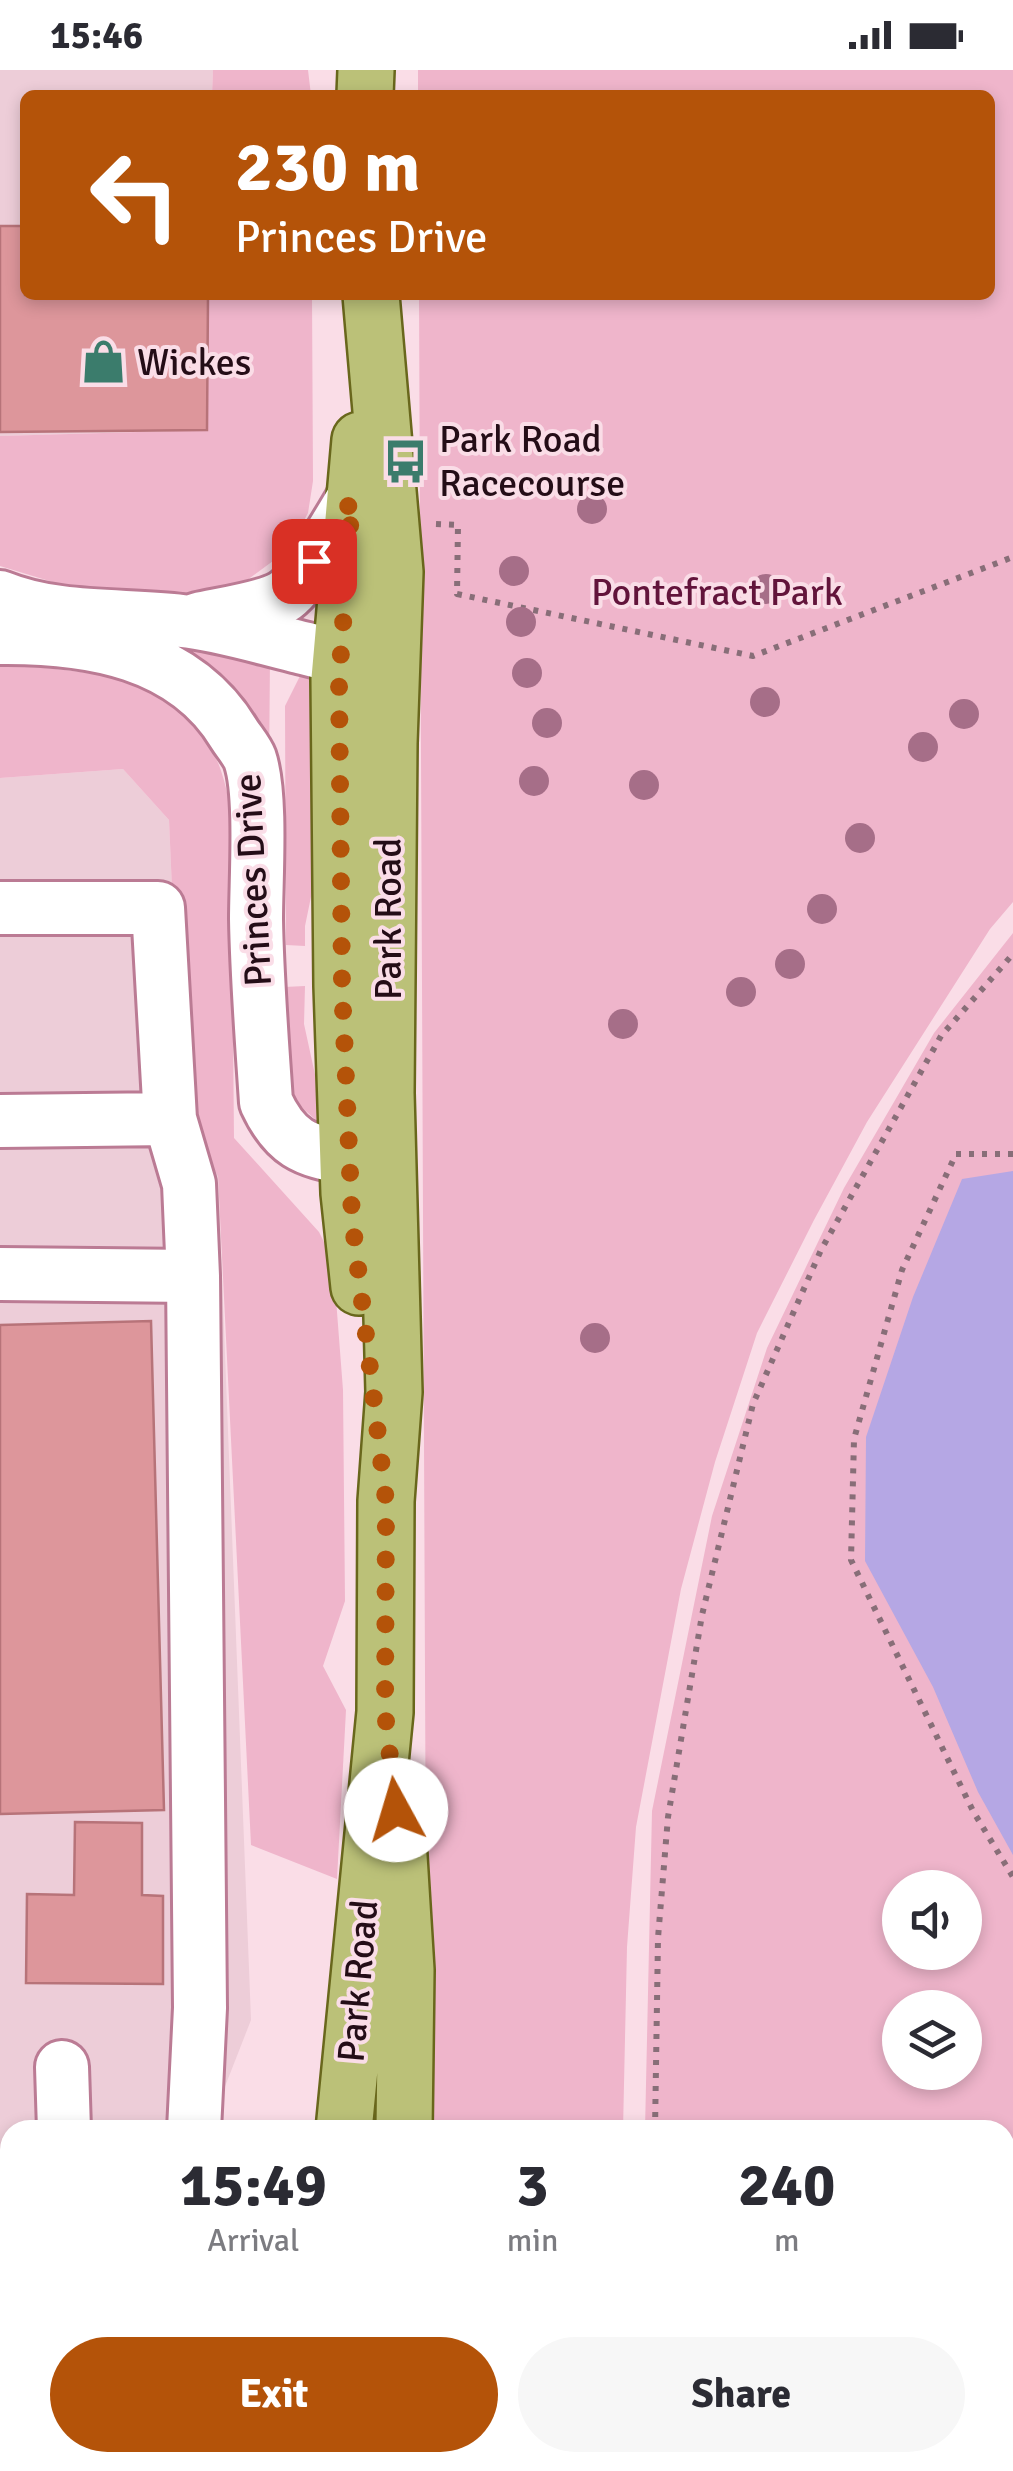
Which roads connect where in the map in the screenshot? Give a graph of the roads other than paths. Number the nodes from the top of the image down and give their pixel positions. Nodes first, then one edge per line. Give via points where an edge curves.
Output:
1 (372, 316) edge
2 (352, 500) junction
3 (0, 598) edge
4 (186, 621) junction
5 (0, 638) edge
6 (340, 656) junction
7 (390, 708) junction
8 (0, 908) edge
9 (386, 1092) junction
10 (170, 1119) junction
11 (0, 1121) edge
12 (338, 1168) junction
13 (0, 1274) edge
14 (192, 1276) junction
15 (386, 1501) junction
16 (385, 1712) junction
17 (406, 1970) junction
18 (62, 2068) dead end
19 (64, 2120) edge
20 (194, 2120) edge
21 (345, 2120) edge
22 (379, 2120) edge
23 (404, 2120) edge

1 - 2 main road, Park Road
1 - 7 main road, Park Road via 395,572
2 - 4 street via 284,596
2 - 6 main road, Park Road
3 - 4 street via 34,608
4 - 6 street
5 - 12 street, Princes Drive via 104,646 155,663 198,689 224,716 250,760 256,804 256,970 266,1102 292,1141
6 - 7 street via 371,680
6 - 12 main road, Park Road
7 - 9 main road, Park Road
8 - 10 street via 158,908
9 - 12 main road via 378,1118
9 - 15 main road, Park Road via 394,1392
10 - 11 street
10 - 14 street via 189,1184
12 - 15 main road, Park Road
13 - 14 street
14 - 20 street via 200,2008
15 - 16 main road, Park Road
16 - 17 main road, Park Road
16 - 21 main road, Park Road
17 - 22 street
17 - 23 main road, Park Road
18 - 19 street

